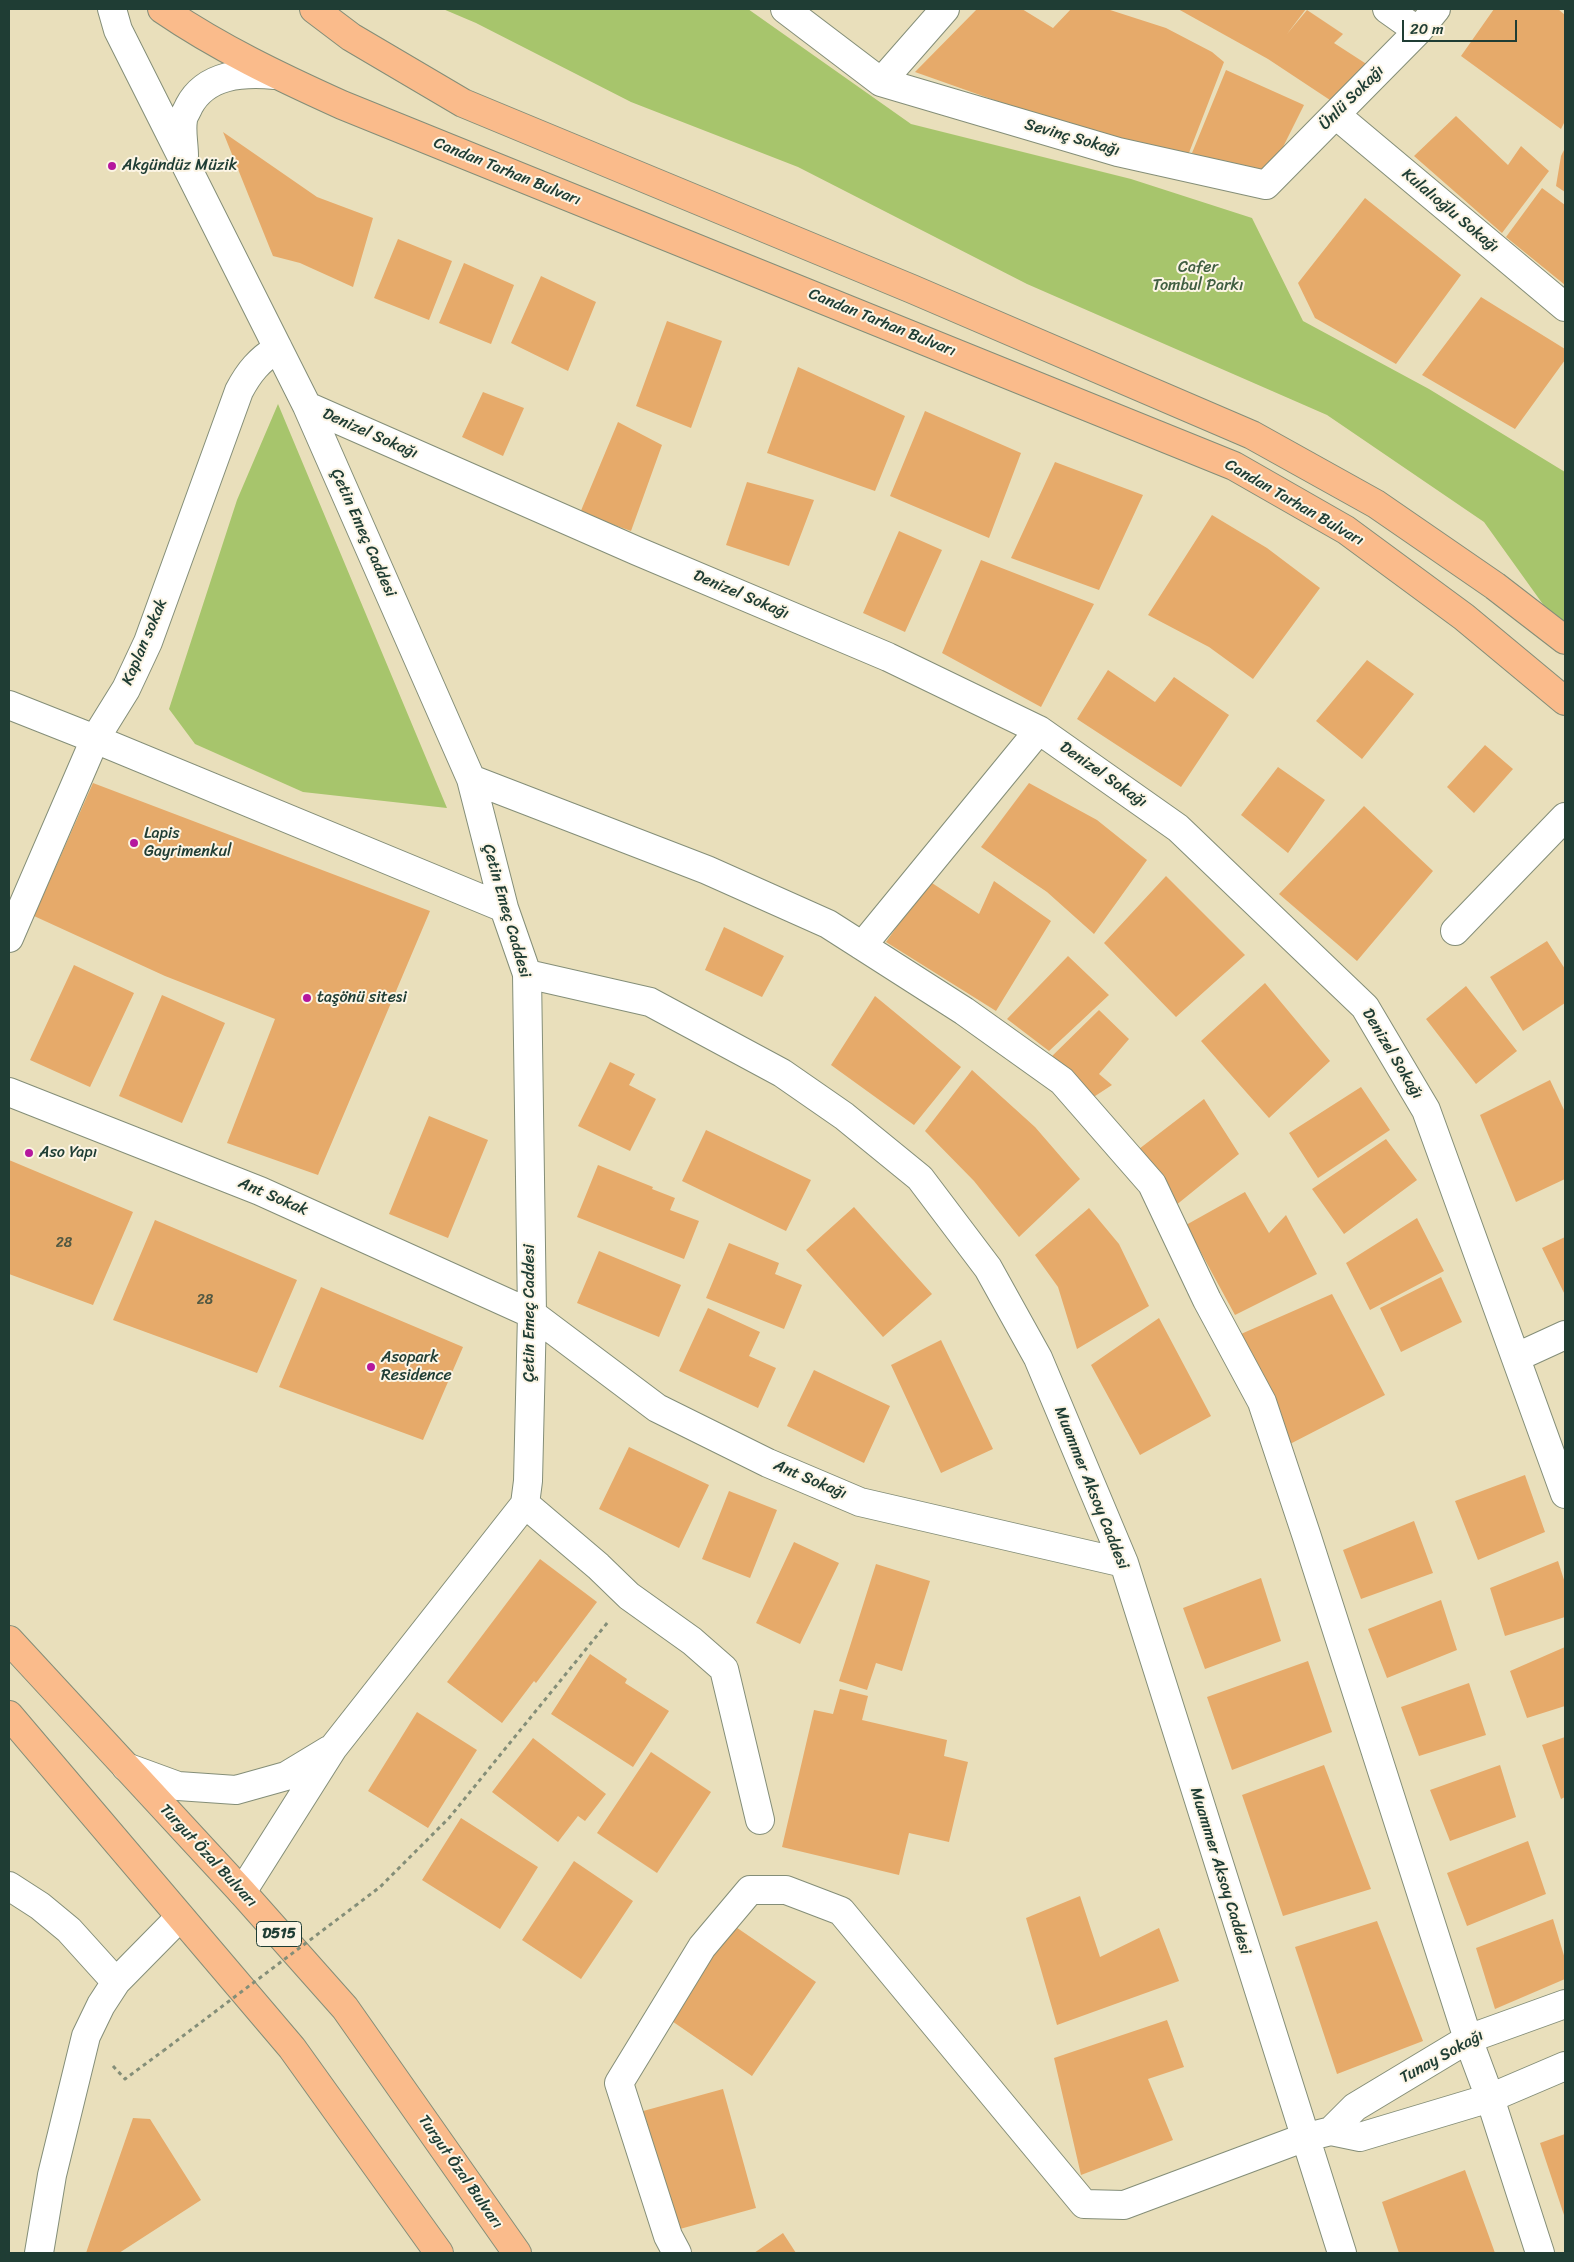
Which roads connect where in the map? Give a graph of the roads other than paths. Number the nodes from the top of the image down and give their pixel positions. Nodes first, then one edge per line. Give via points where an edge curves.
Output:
1 (112, 9) edge
2 (162, 9) edge
3 (314, 9) edge
4 (786, 9) edge
5 (945, 9) edge
6 (1388, 9) edge
7 (1436, 9) edge
8 (1418, 31) junction
9 (275, 75) junction
10 (881, 82) junction
11 (1336, 115) junction
12 (184, 162) junction
13 (1266, 185) joint
14 (1565, 307) edge
15 (278, 348) junction
16 (306, 406) junction
17 (1565, 640) edge
18 (1565, 701) edge
19 (9, 705) edge
20 (1039, 730) junction
21 (95, 738) junction
22 (471, 779) junction
23 (1565, 817) edge
24 (504, 908) junction
25 (1454, 931) dead end
26 (9, 938) edge
27 (862, 946) junction
28 (527, 974) junction
29 (9, 1092) edge
30 (532, 1314) junction
31 (1565, 1335) edge
32 (1517, 1357) junction
33 (1565, 1494) edge
34 (524, 1504) junction
35 (1124, 1563) junction
36 (9, 1640) edge
37 (9, 1715) edge
38 (333, 1748) junction
39 (126, 1767) junction
40 (760, 1820) dead end
41 (9, 1886) edge
42 (242, 1892) junction
43 (180, 1916) junction
44 (116, 1982) junction
45 (1565, 2004) edge
46 (1468, 2040) junction
47 (1565, 2066) edge
48 (1490, 2098) junction
49 (1331, 2131) junction
50 (1304, 2138) junction
51 (39, 2253) edge
52 (439, 2253) edge
53 (517, 2253) edge
54 (677, 2253) edge
55 (1342, 2253) edge
56 (1540, 2253) edge

1 - 12 street, Çetin Emeç Caddesi via 118,30
2 - 9 main road, Candan Tarhan Bulvarı
3 - 17 main road via 351,37 463,103 903,285 1252,435 1376,504 1495,586
4 - 10 street, Sevinç Sokağı
5 - 10 street
6 - 8 street
7 - 8 street, Ünlü Sokağı
8 - 11 street, Ünlü Sokağı
9 - 12 street, Çetin Emeç Caddesi via 252,73 228,77 205,87 193,98 182,119
9 - 18 main road, Candan Tarhan Bulvarı via 1234,466 1346,530 1464,617
10 - 13 street, Sevinç Sokağı via 1118,152
11 - 13 street, Ünlü Sokağı
11 - 14 street, Kulalıoğlu Sokağı
12 - 15 street, Çetin Emeç Caddesi
15 - 16 street, Çetin Emeç Caddesi
15 - 21 street, Kaplan sokak via 255,365 238,391 148,642 126,689
16 - 20 street, Denizel Sokağı via 888,657
16 - 22 street, Çetin Emeç Caddesi
19 - 21 street
20 - 27 street
20 - 32 street, Denizel Sokağı via 1178,828 1365,1007 1426,1110
21 - 24 street
21 - 26 street, Kaplan sokak
22 - 24 street, Çetin Emeç Caddesi
22 - 27 street via 707,870 828,924
23 - 25 street
24 - 28 street, Çetin Emeç Caddesi
27 - 46 street via 964,1011 1062,1081 1152,1184 1207,1300 1262,1402
28 - 30 street, Çetin Emeç Caddesi
28 - 35 street, Muammer Aksoy Caddesi via 650,1002 782,1073 844,1116 920,1178 988,1268 1038,1358
29 - 30 street, Ant Sokak via 260,1191
30 - 34 street, Çetin Emeç Caddesi via 528,1481
30 - 35 street, Ant Sokağı via 656,1408 768,1463 860,1502
31 - 32 street
32 - 33 street, Denizel Sokağı
34 - 38 street, Çetin Emeç Caddesi
34 - 40 street via 629,1596 692,1641 724,1669
35 - 50 street, Muammer Aksoy Caddesi
36 - 39 main road, Turgut Özal Bulvarı / D515
37 - 43 main road
38 - 39 street, Çetin Emeç Caddesi via 286,1776 236,1790 178,1786
38 - 42 street, Çetin Emeç Caddesi
39 - 42 main road, Turgut Özal Bulvarı / D515
41 - 44 street via 69,1930
42 - 53 main road, Turgut Özal Bulvarı / D515 via 345,2008
43 - 44 street
43 - 52 main road via 292,2048
44 - 51 street via 86,2036 52,2175
45 - 46 street, Tunay Sokağı
46 - 48 street
46 - 49 street, Tunay Sokağı via 1355,2107
47 - 48 street
48 - 49 street via 1360,2137
48 - 56 street
49 - 50 street
50 - 54 street via 1124,2205 1084,2204 841,1911 786,1890 750,1890 702,1947 619,2083 668,2236
50 - 55 street, Muammer Aksoy Caddesi

